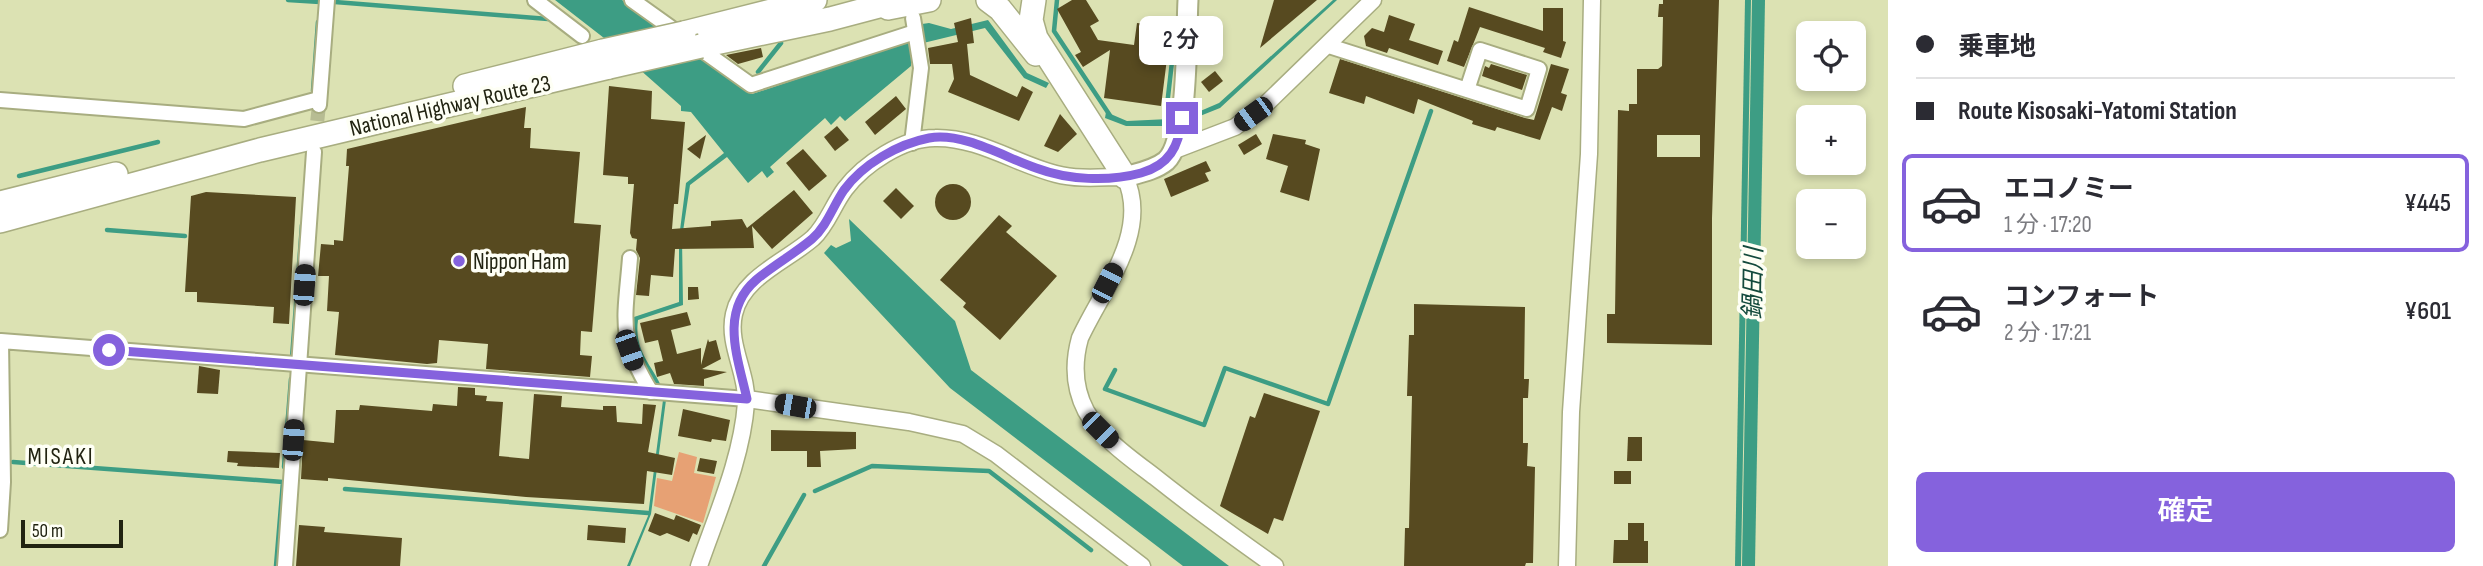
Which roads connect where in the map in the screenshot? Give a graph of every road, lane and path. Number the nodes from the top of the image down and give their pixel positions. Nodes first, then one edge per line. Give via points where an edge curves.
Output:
1 (327, 0) edge
2 (536, 0) edge
3 (632, 0) edge
4 (659, 0) edge
5 (815, 0) edge
6 (929, 0) edge
7 (988, 0) edge
8 (1034, 0) edge
9 (1188, 0) edge
10 (1373, 0) edge
11 (1592, 0) edge
12 (648, 13) junction
13 (830, 19) junction
14 (913, 27) edge
15 (582, 36) dead end
16 (692, 40) junction
17 (1329, 46) junction
18 (606, 59) junction
19 (1062, 83) junction
20 (1467, 90) junction
21 (0, 100) edge
22 (912, 143) junction
23 (1175, 150) junction
24 (314, 152) tunnel mouth
25 (1125, 177) junction
26 (0, 203) edge
27 (0, 221) edge
28 (629, 258) dead end
29 (299, 364) junction
30 (658, 392) junction
31 (747, 399) junction
32 (0, 530) edge
33 (285, 566) edge
34 (699, 566) edge
35 (1142, 566) edge
36 (1275, 566) edge
37 (1567, 566) edge

1 - 21 street via 319,102 244,119
2 - 15 street
3 - 12 street
4 - 12 street
5 - 16 highway, National Highway Route 23
6 - 13 highway
7 - 19 highway
8 - 19 highway via 1031,20 1036,38
9 - 23 main road via 1182,118
10 - 17 street
11 - 37 street via 1589,154 1571,412
12 - 14 street via 751,85
13 - 14 highway, National Highway Route 23
13 - 16 highway, National Highway Route 23
14 - 22 street via 921,68
16 - 18 highway, National Highway Route 23, bridge
17 - 20 street
17 - 23 street via 1235,127
18 - 26 highway, National Highway Route 23
18 - 27 highway, National Highway Route 23
19 - 25 highway
20 - 20 street via 1527,109 1539,69 1480,50
22 - 25 street via 952,139 1059,175
22 - 31 street via 895,149 858,176 815,237 757,279 738,301 734,334
23 - 25 main road via 1165,162
24 - 29 street
25 - 36 street via 1132,192 1128,241 1080,338 1075,373 1086,411 1117,447
28 - 30 street via 624,334 635,366
29 - 30 street
29 - 32 street via 1,341 4,482
29 - 33 street
30 - 31 street
31 - 34 street via 742,434
31 - 35 street via 963,434

